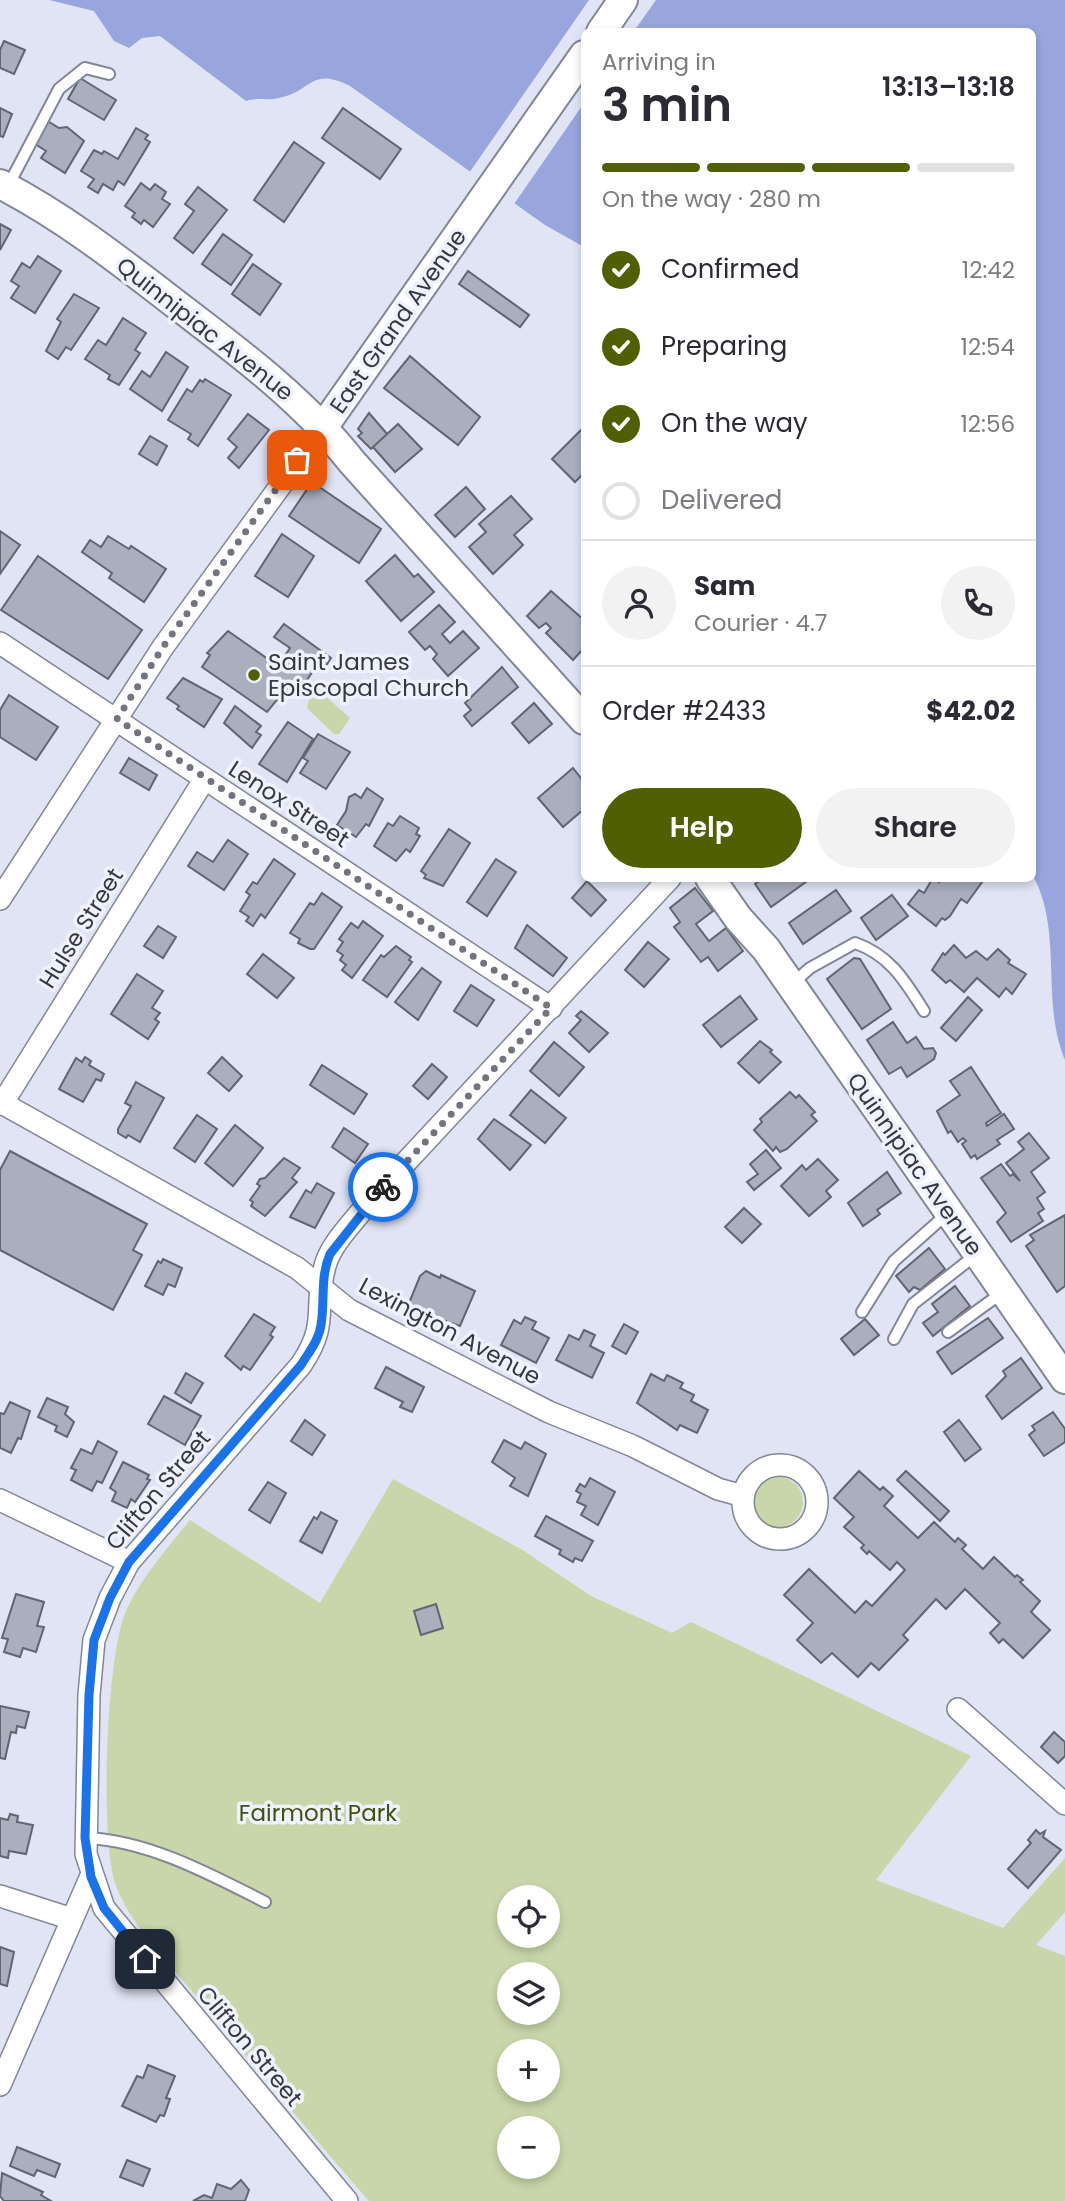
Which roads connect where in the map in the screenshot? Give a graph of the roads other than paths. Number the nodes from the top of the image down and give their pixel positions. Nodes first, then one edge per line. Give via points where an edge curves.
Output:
1 (581, 59) edge
2 (109, 74) dead end
3 (4, 186) edge
4 (324, 426) junction
5 (0, 643) edge
6 (581, 717) edge
7 (117, 719) junction
8 (205, 780) junction
9 (666, 882) edge
10 (713, 882) edge
11 (736, 882) edge
12 (0, 899) edge
13 (766, 949) junction
14 (791, 985) junction
15 (551, 1008) junction
16 (924, 1011) dead end
17 (1, 1103) edge
18 (948, 1213) junction
19 (977, 1254) junction
20 (322, 1290) junction
21 (1003, 1292) junction
22 (862, 1312) dead end
23 (948, 1332) dead end
24 (894, 1339) dead end
25 (1065, 1379) edge
26 (743, 1496) dead end
27 (0, 1500) edge
28 (129, 1562) junction
29 (958, 1709) dead end
30 (1065, 1804) edge
31 (85, 1838) junction
32 (91, 1877) junction
33 (0, 1896) edge
34 (265, 1902) dead end
35 (72, 1919) junction
36 (0, 2085) edge
37 (348, 2201) edge

1 - 4 main road, East Grand Avenue
2 - 3 lane via 85,68 59,89
3 - 4 main road, Quinnipiac Avenue via 42,205 102,247 243,356
4 - 6 main road, Quinnipiac Avenue
4 - 7 street, East Grand Avenue via 163,647
5 - 7 street, Lenox Street
7 - 8 street, Lenox Street
7 - 12 street, East Grand Avenue
8 - 15 street, Lenox Street
8 - 17 street, Hulse Street
9 - 15 street, Clifton Street
10 - 13 main road, Quinnipiac Avenue
11 - 13 main road, Quinnipiac Avenue via 747,897
13 - 14 main road, Quinnipiac Avenue
14 - 16 lane via 810,968 855,943 893,964
14 - 18 main road, Quinnipiac Avenue
15 - 20 street, Clifton Street via 368,1203 330,1254
17 - 20 street, Lexington Avenue via 296,1268
18 - 19 main road, Quinnipiac Avenue
18 - 22 lane via 894,1261
19 - 21 main road, Quinnipiac Avenue
19 - 24 lane via 913,1304
20 - 26 street, Lexington Avenue via 349,1310 549,1412 633,1446 718,1489
20 - 28 street, Clifton Street via 321,1325 301,1365
21 - 23 lane
21 - 25 main road, Quinnipiac Avenue
27 - 28 street
28 - 31 street, Clifton Street via 94,1640
29 - 30 street
31 - 32 street, Clifton Street
31 - 34 lane via 125,1841
32 - 35 street
32 - 37 street, Clifton Street via 104,1908 121,1930
33 - 35 street
35 - 36 street

